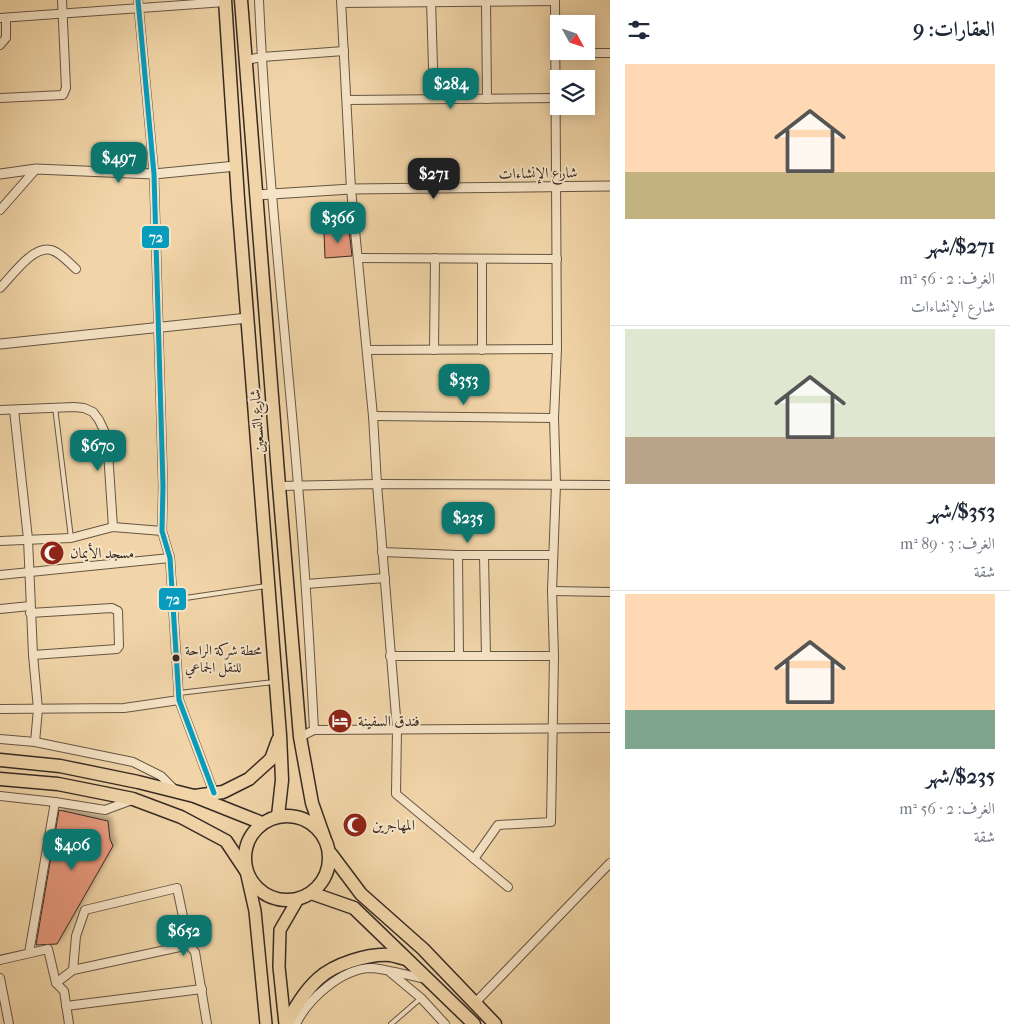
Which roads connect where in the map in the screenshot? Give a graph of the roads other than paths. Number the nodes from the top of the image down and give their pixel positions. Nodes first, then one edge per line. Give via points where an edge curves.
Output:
1 (62, 0) edge
2 (241, 0) edge
3 (259, 0) edge
4 (462, 0) edge
5 (555, 0) edge
6 (225, 1) edge
7 (342, 1) edge
8 (431, 1) edge
9 (486, 1) edge
10 (138, 4) edge
11 (63, 12) junction
12 (555, 15) edge
13 (3, 18) edge
14 (0, 45) edge
15 (344, 52) junction
16 (595, 53) edge
17 (610, 53) edge
18 (262, 56) junction
19 (246, 60) junction
20 (0, 98) edge
21 (550, 98) edge
22 (434, 99) junction
23 (487, 99) junction
24 (346, 100) junction
25 (555, 115) edge
26 (236, 166) junction
27 (36, 170) junction
28 (0, 174) edge
29 (154, 174) junction
30 (610, 186) edge
31 (557, 187) junction
32 (351, 189) junction
33 (272, 193) junction
34 (256, 195) junction
35 (238, 198) junction
36 (0, 210) edge
37 (358, 258) junction
38 (435, 258) junction
39 (482, 258) junction
40 (556, 259) junction
41 (76, 269) dead end
42 (2, 283) edge
43 (248, 318) junction
44 (159, 328) junction
45 (0, 344) edge
46 (557, 349) junction
47 (366, 350) junction
48 (434, 350) junction
49 (482, 350) junction
50 (55, 408) junction
51 (0, 410) edge
52 (14, 410) junction
53 (373, 416) junction
54 (554, 418) junction
55 (377, 484) junction
56 (556, 484) junction
57 (298, 485) junction
58 (610, 485) edge
59 (278, 486) junction
60 (113, 527) junction
61 (162, 531) junction
62 (71, 538) junction
63 (28, 540) junction
64 (0, 541) edge
65 (382, 552) junction
66 (458, 555) junction
67 (484, 555) junction
68 (553, 555) junction
69 (170, 558) junction
70 (29, 572) junction
71 (0, 575) edge
72 (385, 578) junction
73 (306, 584) junction
74 (269, 586) junction
75 (552, 591) junction
76 (610, 592) edge
77 (172, 600) junction
78 (0, 609) edge
79 (30, 610) junction
80 (33, 655) junction
81 (390, 656) junction
82 (459, 656) junction
83 (486, 656) junction
84 (554, 656) junction
85 (276, 682) junction
86 (179, 697) junction
87 (38, 708) junction
88 (0, 709) edge
89 (610, 728) edge
90 (396, 729) junction
91 (552, 729) junction
92 (314, 730) junction
93 (280, 735) junction
94 (300, 737) junction
95 (0, 739) edge
96 (35, 742) junction
97 (0, 760) edge
98 (0, 779) edge
99 (177, 792) junction
100 (214, 793) junction
101 (0, 796) edge
102 (194, 796) junction
103 (133, 799) junction
104 (55, 802) junction
105 (278, 816) junction
106 (262, 823) junction
107 (324, 838) junction
108 (330, 854) junction
109 (474, 858) junction
110 (610, 863) edge
111 (246, 871) junction
112 (508, 888) dead end
113 (311, 893) junction
114 (298, 899) junction
115 (189, 945) junction
116 (29, 953) junction
117 (0, 960) edge
118 (410, 960) junction
119 (72, 970) junction
120 (390, 972) junction
121 (0, 978) edge
122 (430, 980) junction
123 (56, 983) junction
124 (202, 988) junction
125 (421, 998) junction
126 (474, 1004) junction
127 (66, 1006) junction
128 (9, 1024) edge
129 (69, 1024) edge
130 (207, 1024) edge
131 (266, 1024) edge
132 (286, 1024) edge
133 (296, 1024) edge
134 (390, 1024) edge
135 (445, 1024) edge
136 (474, 1024) edge
137 (495, 1024) edge

1 - 11 street
2 - 19 highway, شارع التسعين
3 - 18 street
4 - 8 street
4 - 9 street
5 - 9 street
5 - 12 street
6 - 10 street
6 - 26 highway, شارع التسعين
7 - 8 street
7 - 15 street
8 - 22 street
9 - 23 street
10 - 11 street
10 - 29 street
11 - 13 street
11 - 20 street via 66,88 63,94
13 - 14 street via 6,38
15 - 18 street
15 - 24 street
16 - 17 street
18 - 19 street
18 - 33 street
19 - 34 highway, شارع التسعين
21 - 23 street
22 - 23 street
22 - 24 street
24 - 32 street
25 - 31 street
26 - 29 street
26 - 35 highway, شارع التسعين
27 - 28 street
27 - 29 street
27 - 36 street
29 - 44 street
30 - 31 street, شارع الإنشاءات
31 - 32 street, شارع الإنشاءات
31 - 40 street
32 - 33 street, شارع الإنشاءات
32 - 37 street
33 - 34 street, شارع الإنشاءات
33 - 57 street
34 - 35 highway
34 - 59 highway, شارع التسعين
35 - 43 highway, شارع التسعين
37 - 38 street
37 - 47 street
38 - 39 street
38 - 48 street
39 - 40 street
39 - 49 street
40 - 46 street
41 - 42 street via 53,250 44,249 34,252
43 - 44 street
43 - 74 highway, شارع التسعين
44 - 45 street
44 - 61 street
46 - 49 street
46 - 54 street
47 - 48 street
47 - 53 street
48 - 49 street
50 - 52 street
50 - 60 street via 84,408 99,420 107,437
50 - 62 lane
51 - 52 street
52 - 63 street
53 - 54 street
53 - 55 street
54 - 56 street
55 - 56 street
55 - 57 street
55 - 65 street
56 - 58 street
56 - 68 street
57 - 59 street
57 - 73 street
59 - 94 highway, شارع التسعين
60 - 61 street
60 - 62 street
61 - 69 street
62 - 63 street
63 - 64 street
63 - 70 street
65 - 66 street
65 - 72 street
66 - 67 street
66 - 82 street
67 - 68 street
67 - 83 street
68 - 75 street
69 - 70 street
69 - 77 street
70 - 71 street
70 - 79 street
72 - 73 street
72 - 81 street
73 - 92 street
74 - 77 lane
74 - 85 highway, شارع التسعين
75 - 76 street
75 - 84 street
77 - 86 street
78 - 79 street
79 - 80 street
79 - 80 street via 116,608 118,611 117,649
80 - 87 street
81 - 82 street
81 - 90 street
82 - 83 street
83 - 84 street
84 - 91 street
85 - 86 lane
85 - 93 highway, شارع التسعين
86 - 87 street via 124,708
86 - 100 street
87 - 88 street
87 - 96 street
89 - 91 street
90 - 91 street
90 - 92 street
90 - 109 street via 396,794
91 - 109 street via 551,822 498,825
92 - 94 street
93 - 100 highway via 270,758 249,779
93 - 105 highway, شارع التسعين via 282,780
94 - 107 highway, شارع التسعين via 312,803
95 - 96 street
96 - 99 street via 133,762 161,776
97 - 99 highway via 60,766
98 - 103 highway via 58,784
99 - 102 highway
100 - 102 highway
101 - 104 street
102 - 106 highway
103 - 104 street via 105,810
103 - 111 highway via 181,817 226,841
104 - 116 street
105 - 106 highway
105 - 107 highway via 292,815 305,819 316,826
106 - 111 highway via 250,836 244,854
107 - 108 highway
108 - 113 highway via 322,883
108 - 126 highway via 361,894 423,949
109 - 112 street
110 - 126 street
111 - 114 highway via 254,886 266,896 282,901
111 - 131 main road via 255,911
113 - 114 highway
113 - 118 highway via 354,908
114 - 132 main road via 280,930 279,967
115 - 119 street
115 - 119 street via 177,888 85,910 76,936
115 - 124 street via 195,952
116 - 117 street
116 - 123 street via 48,948
118 - 122 highway
118 - 132 highway via 392,955 374,956 333,969 307,990
119 - 123 street
120 - 122 street
120 - 125 street
120 - 133 street via 372,968 349,973 311,1002
121 - 128 street
122 - 136 highway
123 - 127 street via 64,991
124 - 127 street
124 - 130 street
125 - 134 lane
125 - 135 street
126 - 137 highway
127 - 129 street

